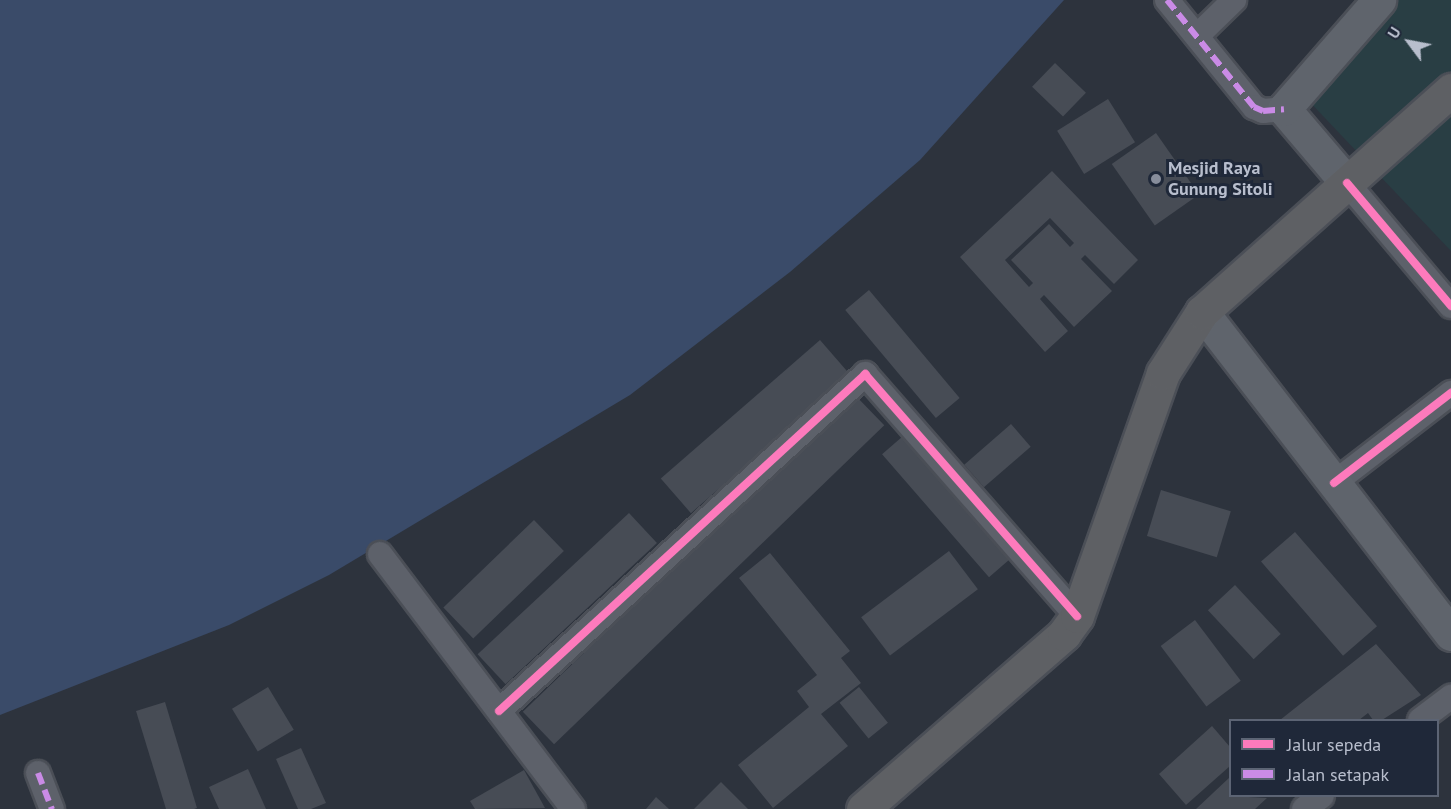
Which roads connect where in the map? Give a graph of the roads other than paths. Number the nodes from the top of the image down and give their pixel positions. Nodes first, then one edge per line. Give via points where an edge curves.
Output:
1 (1167, 0) edge
2 (1234, 0) edge
3 (1378, 0) edge
4 (1197, 36) junction
5 (1451, 90) edge
6 (1284, 109) junction
7 (1347, 183) junction
8 (1451, 306) edge
9 (1202, 312) junction
10 (1451, 393) edge
11 (1334, 483) junction
12 (380, 554) dead end
13 (1077, 616) junction
14 (1451, 634) edge
15 (1451, 697) edge
16 (499, 711) junction
17 (1421, 719) edge
18 (38, 773) dead end
19 (1319, 797) edge
20 (52, 809) edge
21 (573, 809) edge
22 (863, 809) edge
23 (1304, 809) edge

1 - 4 street
2 - 4 street
3 - 6 main road
4 - 6 street via 1254,107 1263,111
5 - 7 highway
6 - 7 main road
7 - 8 street
7 - 9 highway
9 - 11 main road
9 - 13 highway via 1163,373
10 - 11 street
11 - 14 main road
12 - 16 street
13 - 16 street via 865,374
13 - 22 highway via 1055,642
15 - 17 street
16 - 21 street
18 - 20 street
19 - 23 street

